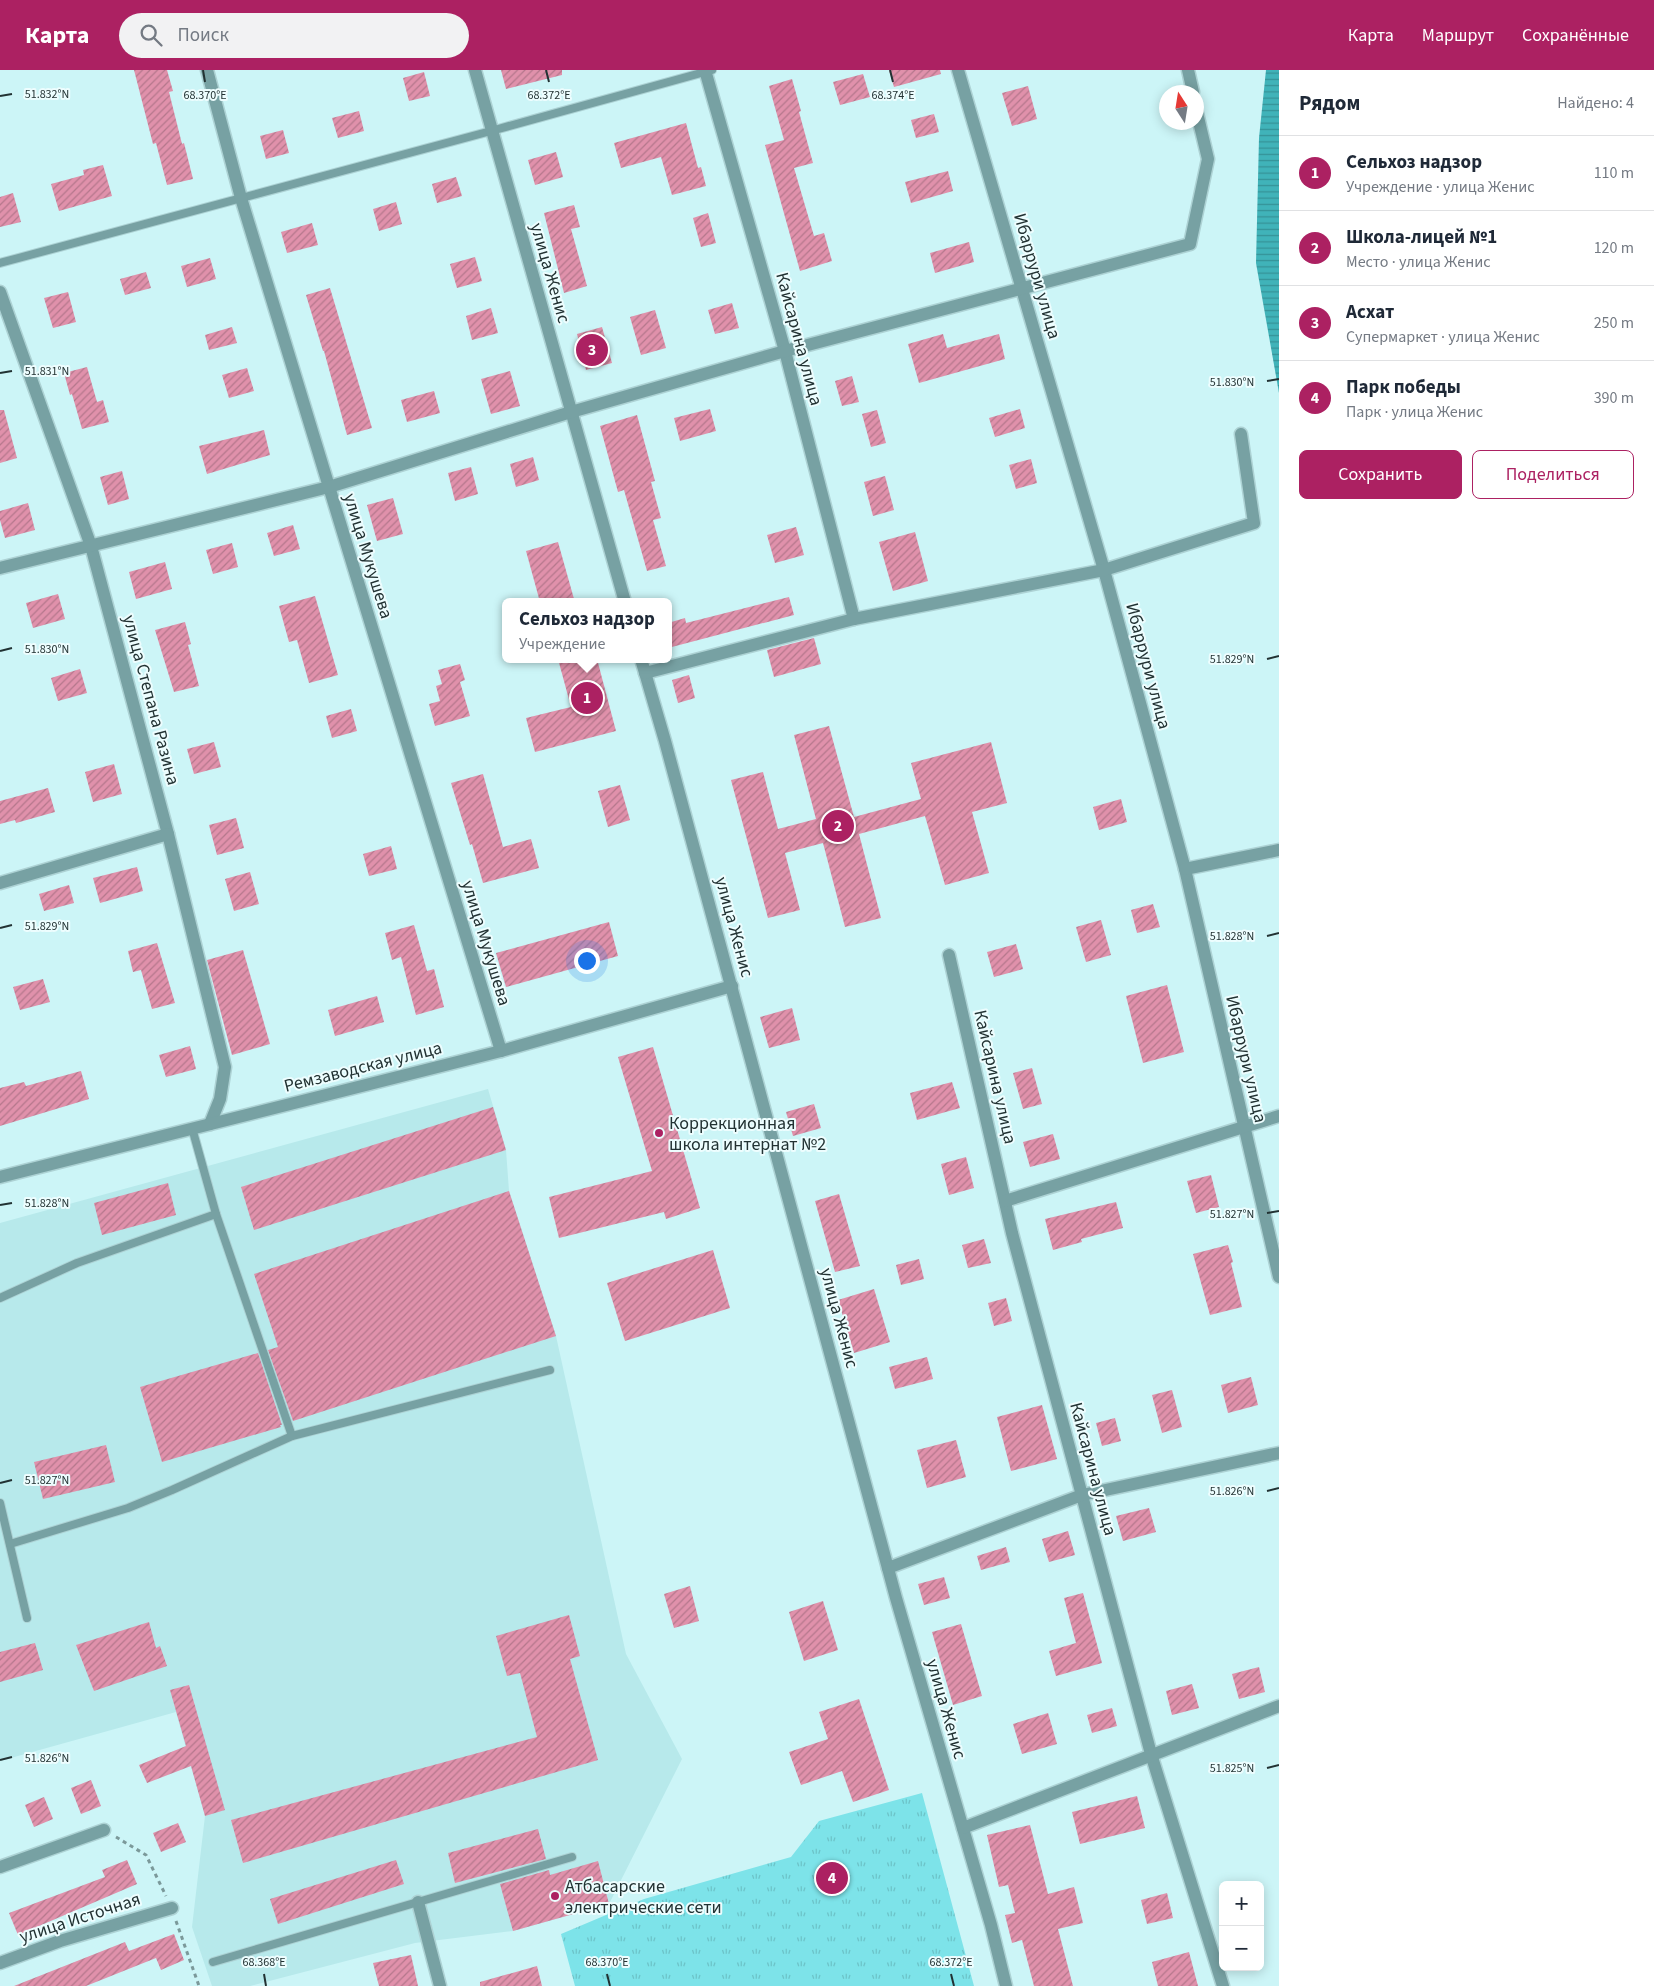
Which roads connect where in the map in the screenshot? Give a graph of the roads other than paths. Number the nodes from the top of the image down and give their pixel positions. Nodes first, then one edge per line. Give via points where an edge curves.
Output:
1 (207, 70) edge
2 (475, 70) edge
3 (958, 70) edge
4 (1188, 70) edge
5 (707, 71) edge
6 (1191, 85) edge
7 (1201, 130) edge
8 (491, 131) junction
9 (241, 198) junction
10 (0, 262) edge
11 (1023, 288) junction
12 (0, 292) edge
13 (785, 351) junction
14 (571, 412) junction
15 (1241, 434) dead end
16 (328, 488) junction
17 (91, 546) junction
18 (0, 568) edge
19 (1104, 570) junction
20 (624, 598) edge
21 (854, 619) junction
22 (642, 663) edge
23 (645, 673) junction
24 (168, 834) junction
25 (1279, 850) edge
26 (1185, 869) junction
27 (0, 883) edge
28 (949, 955) dead end
29 (732, 986) junction
30 (501, 1051) junction
31 (1279, 1116) edge
32 (210, 1124) junction
33 (1243, 1126) junction
34 (192, 1128) junction
35 (0, 1177) edge
36 (1005, 1201) junction
37 (216, 1214) junction
38 (1279, 1277) edge
39 (0, 1298) edge
40 (550, 1370) dead end
41 (292, 1436) junction
42 (1279, 1453) edge
43 (1082, 1495) junction
44 (0, 1503) edge
45 (10, 1544) junction
46 (888, 1568) junction
47 (27, 1618) dead end
48 (1279, 1706) edge
49 (1150, 1754) junction
50 (962, 1828) junction
51 (104, 1830) road end
52 (572, 1857) dead end
53 (0, 1867) edge
54 (418, 1902) junction
55 (172, 1908) road end
56 (213, 1962) dead end
57 (0, 1963) edge
58 (440, 1986) edge
59 (1006, 1986) edge
60 (1224, 1986) edge

1 - 9 street, улица Мукушева
2 - 8 street, улица Женис
3 - 11 street, Ибаррури улица
4 - 6 street
5 - 8 lane
5 - 13 street, Кайсарина улица
7 - 11 street via 1208,159 1190,244
8 - 9 lane
8 - 14 street, улица Женис
9 - 10 lane
9 - 16 street, улица Мукушева
11 - 13 street
11 - 19 street, Ибаррури улица
12 - 17 street, улица Степана Разина
13 - 14 street
13 - 21 street, Кайсарина улица
14 - 16 street
14 - 20 street, улица Женис
15 - 19 street via 1254,524
16 - 17 street
16 - 30 street, улица Мукушева
17 - 18 street
17 - 24 street, улица Степана Разина
19 - 21 street
19 - 26 street, Ибаррури улица
21 - 23 street
22 - 23 street, улица Женис
23 - 29 street, улица Женис
24 - 27 street
24 - 32 street, улица Степана Разина via 225,1067 220,1100
25 - 26 street
26 - 33 street, Ибаррури улица
28 - 36 street, Кайсарина улица
29 - 30 street, Ремзаводская улица
29 - 46 street, улица Женис
30 - 32 street, Ремзаводская улица
31 - 33 street
32 - 34 street, Ремзаводская улица
33 - 36 street
33 - 38 street, Ибаррури улица
34 - 35 street, Ремзаводская улица
34 - 37 lane
36 - 43 street, Кайсарина улица
37 - 39 lane via 77,1263
37 - 41 lane
40 - 41 lane
41 - 45 lane via 128,1508
42 - 43 street
43 - 46 street
43 - 49 street, Кайсарина улица
44 - 45 lane
45 - 47 lane
46 - 50 street, улица Женис
48 - 49 street
49 - 50 street
49 - 60 street, Кайсарина улица
50 - 59 street, улица Женис
51 - 53 street
52 - 54 lane
54 - 56 lane
54 - 58 street
55 - 57 street, улица Источная via 60,1941

